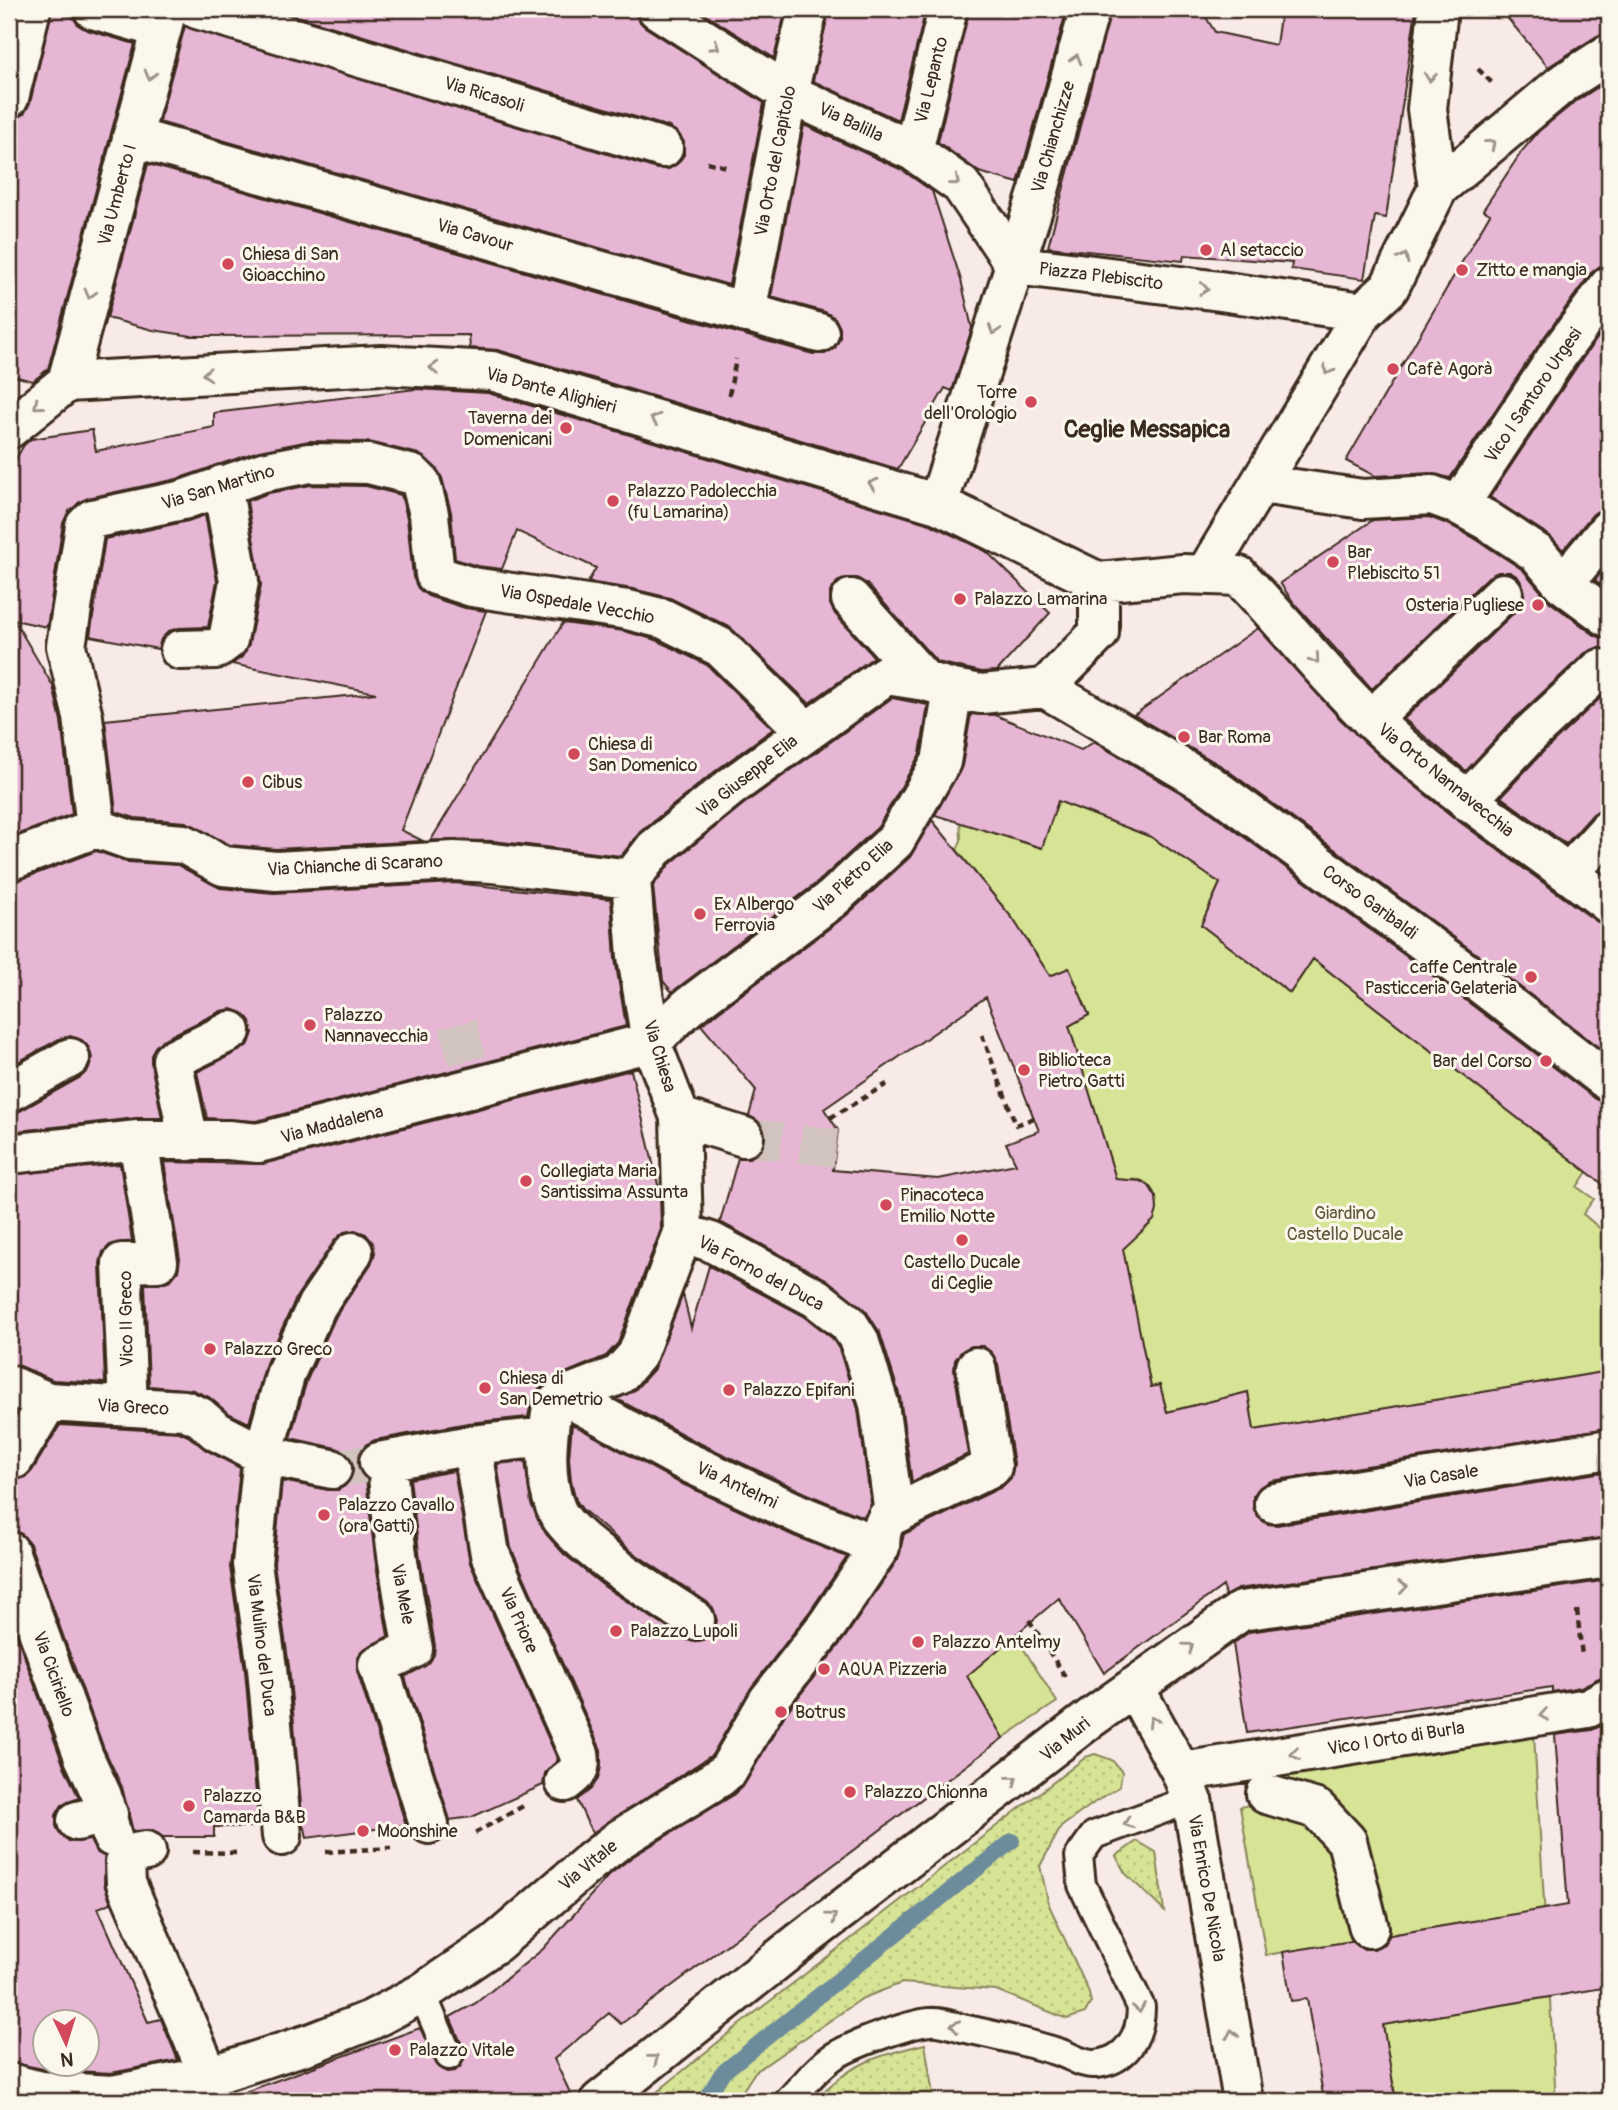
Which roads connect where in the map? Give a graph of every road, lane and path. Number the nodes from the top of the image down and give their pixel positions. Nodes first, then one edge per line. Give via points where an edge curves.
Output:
1 (32, 9) edge
2 (93, 9) edge
3 (197, 9) edge
4 (657, 9) edge
5 (808, 9) edge
6 (948, 9) edge
7 (1090, 9) edge
8 (1438, 9) edge
9 (165, 19) edge
10 (1609, 54) edge
11 (1475, 66) dead end
12 (1497, 89) dead end
13 (788, 93) junction
14 (9, 98) edge
15 (132, 137) junction
16 (663, 148) joint
17 (913, 151) junction
18 (772, 182) junction
19 (1438, 188) junction
20 (1015, 265) junction
21 (1609, 285) edge
22 (1363, 312) junction
23 (746, 313) junction
24 (818, 333) dead end
25 (66, 382) junction
26 (9, 429) edge
27 (720, 439) junction
28 (1261, 484) junction
29 (222, 485) junction
30 (938, 504) junction
31 (1459, 505) junction
32 (1609, 529) edge
33 (1206, 573) junction
34 (435, 575) joint
35 (1098, 582) junction
36 (1563, 584) junction
37 (1503, 593) dead end
38 (851, 599) dead end
39 (1609, 618) edge
40 (180, 650) dead end
41 (1600, 669) dead end
42 (939, 685) junction
43 (1045, 688) junction
44 (1371, 720) junction
45 (806, 731) junction
46 (1467, 802) junction
47 (96, 828) junction
48 (1609, 829) edge
49 (9, 861) edge
50 (1569, 873) junction
51 (631, 879) junction
52 (1609, 904) edge
53 (231, 1031) dead end
54 (982, 1035) dead end
55 (651, 1042) junction
56 (70, 1058) dead end
57 (1609, 1082) edge
58 (887, 1084) dead end
59 (9, 1092) edge
60 (680, 1117) junction
61 (830, 1118) dead end
62 (1034, 1118) dead end
63 (744, 1138) tunnel mouth
64 (138, 1140) junction
65 (189, 1141) junction
66 (9, 1154) edge
67 (683, 1233) junction
68 (353, 1252) dead end
69 (976, 1367) dead end
70 (9, 1385) edge
71 (565, 1396) junction
72 (48, 1402) junction
73 (128, 1406) junction
74 (547, 1437) junction
75 (472, 1445) junction
76 (1609, 1449) edge
77 (263, 1455) junction
78 (9, 1460) edge
79 (332, 1469) tunnel mouth
80 (1274, 1503) dead end
81 (887, 1530) junction
82 (9, 1551) edge
83 (1591, 1561) edge
84 (695, 1620) dead end
85 (1029, 1620) dead end
86 (1134, 1687) junction
87 (1599, 1702) edge
88 (1091, 1718) junction
89 (565, 1782) joint
90 (1187, 1786) junction
91 (1266, 1794) dead end
92 (109, 1824) junction
93 (429, 1824) dead end
94 (472, 1834) dead end
95 (282, 1836) dead end
96 (393, 1848) dead end
97 (325, 1852) dead end
98 (243, 1854) dead end
99 (1370, 1928) dead end
100 (422, 1993) junction
101 (449, 2056) dead end
102 (209, 2076) junction
103 (9, 2083) edge
104 (600, 2101) edge
105 (788, 2101) edge
106 (1243, 2101) edge

1 - 14 street
2 - 9 street
3 - 16 street, Via Ricasoli
4 -> 13 street, Via Balilla
5 - 13 street, Via Orto del Capitolo
6 - 17 street, Via Lepanto
20 -> 7 street, Via Chianchizze
8 -> 19 street via 1427,109
9 -> 15 street, Via Umberto I
19 -> 10 street via 1562,84
11 - 12 path
13 - 17 street, Via Balilla
13 - 18 street, Via Orto del Capitolo
15 - 23 street, Via Cavour
15 -> 25 street, Via Umberto I
16 - 18 path
17 -> 20 street, Via Balilla via 961,184
18 - 23 street, Via Orto del Capitolo
22 -> 19 street via 1389,288
20 -> 22 street, Piazza Plebiscito
20 -> 30 street, Piazza Plebiscito
21 - 31 street, Vico I Santoro Urgesi
22 -> 28 street
23 - 24 street, Via Cavour
23 - 27 path
25 -> 26 street
27 -> 25 street, Via Dante Alighieri via 492,371 381,365
30 -> 27 street, Via Dante Alighieri
28 - 31 street via 1363,499 1432,495
28 - 33 street
29 - 34 street, Via San Martino via 309,463 369,464 413,475 421,483 429,514
29 - 40 street via 239,581 228,640 216,649
29 - 47 street, Via San Martino via 183,500 92,519 85,526 66,646 83,718
30 - 35 street
31 - 36 street via 1538,554
32 - 36 street
33 - 35 street
33 -> 44 street, Via Orto Nannavecchia via 1238,576
34 - 45 street, Via Ospedale Vecchio via 472,587 664,619 720,647
35 - 43 street via 1099,633
36 - 39 street
37 - 44 street
38 - 42 street
41 - 46 street via 1528,736
42 - 43 street, Via Giuseppe Elia via 981,694
42 - 45 street, Via Giuseppe Elia via 886,675
42 - 55 street, Via Pietro Elia via 941,762 895,841 832,899 688,1007
43 - 57 street, Corso Garibaldi via 1210,785
44 - 46 street, Via Orto Nannavecchia
45 - 51 street, Via Giuseppe Elia via 654,849
46 - 50 street, Via Orto Nannavecchia
47 - 49 street
47 - 51 street, Via Chianche di Scarano via 130,840 184,844 223,866 276,872 454,861
48 - 50 street
50 - 52 street, Via Orto Nannavecchia
51 - 55 street, Via Chiesa
53 - 65 street via 172,1059
54 - 62 path via 1016,1125
55 - 60 street, Via Chiesa
55 - 65 street, Via Maddalena via 472,1081 258,1143
56 - 59 street
58 - 61 path
60 - 63 street
60 - 67 street, Via Chiesa
64 - 65 street, Via Maddalena
64 - 66 street, Via Maddalena
64 - 73 street, Vico II Greco via 158,1262 122,1263
67 - 71 street via 637,1355 619,1375
67 - 81 street, Via Forno del Duca via 711,1242 817,1298 848,1323 859,1340 878,1404
68 - 77 street, Via Mulino del Duca via 317,1305 286,1372
69 - 81 street via 992,1467
70 - 72 street, Via Greco
71 - 74 street via 552,1407
71 - 81 street, Via Antelmi via 685,1461 803,1516
72 - 73 street, Via Greco
72 - 78 street via 14,1459
73 - 77 street, Via Greco via 184,1410
74 - 75 street, Via Mele
74 - 84 street via 556,1510 572,1533
75 - 89 street, Via Priore via 490,1554 579,1754 579,1772
75 - 93 street, Via Mele via 383,1462 413,1649 378,1665
76 - 80 street, Via Casale
77 - 79 street, Via Greco
77 - 95 street, Via Mulino del Duca via 252,1564
81 - 100 street, Via Vitale via 828,1624 768,1701 729,1769 620,1839 496,1943
82 - 92 street, Via Ciciriello
86 -> 83 street, Via Muri via 1241,1611
83 - 87 path
85 - 88 path
86 - 88 street, Via Muri
90 -> 86 street, Via Enrico De Nicola
87 -> 90 street, Vico I Orto di Burla
104 -> 88 street, Via Muri
89 - 94 path
90 -> 105 lane via 1094,1835 1079,1856 1082,1885 1141,2007 1135,2040 1124,2052 1111,2061 1079,2062 1010,2038 932,2021 888,2032 831,2058
106 -> 90 street, Via Enrico De Nicola
91 - 99 street via 1317,1809 1347,1842
92 - 98 path
92 - 102 street via 130,1854 125,1862 126,1882
96 - 97 path
100 - 101 lane
100 - 102 street, Via Vitale via 312,2043
102 - 103 street, Via Vitale via 113,2095 40,2091

